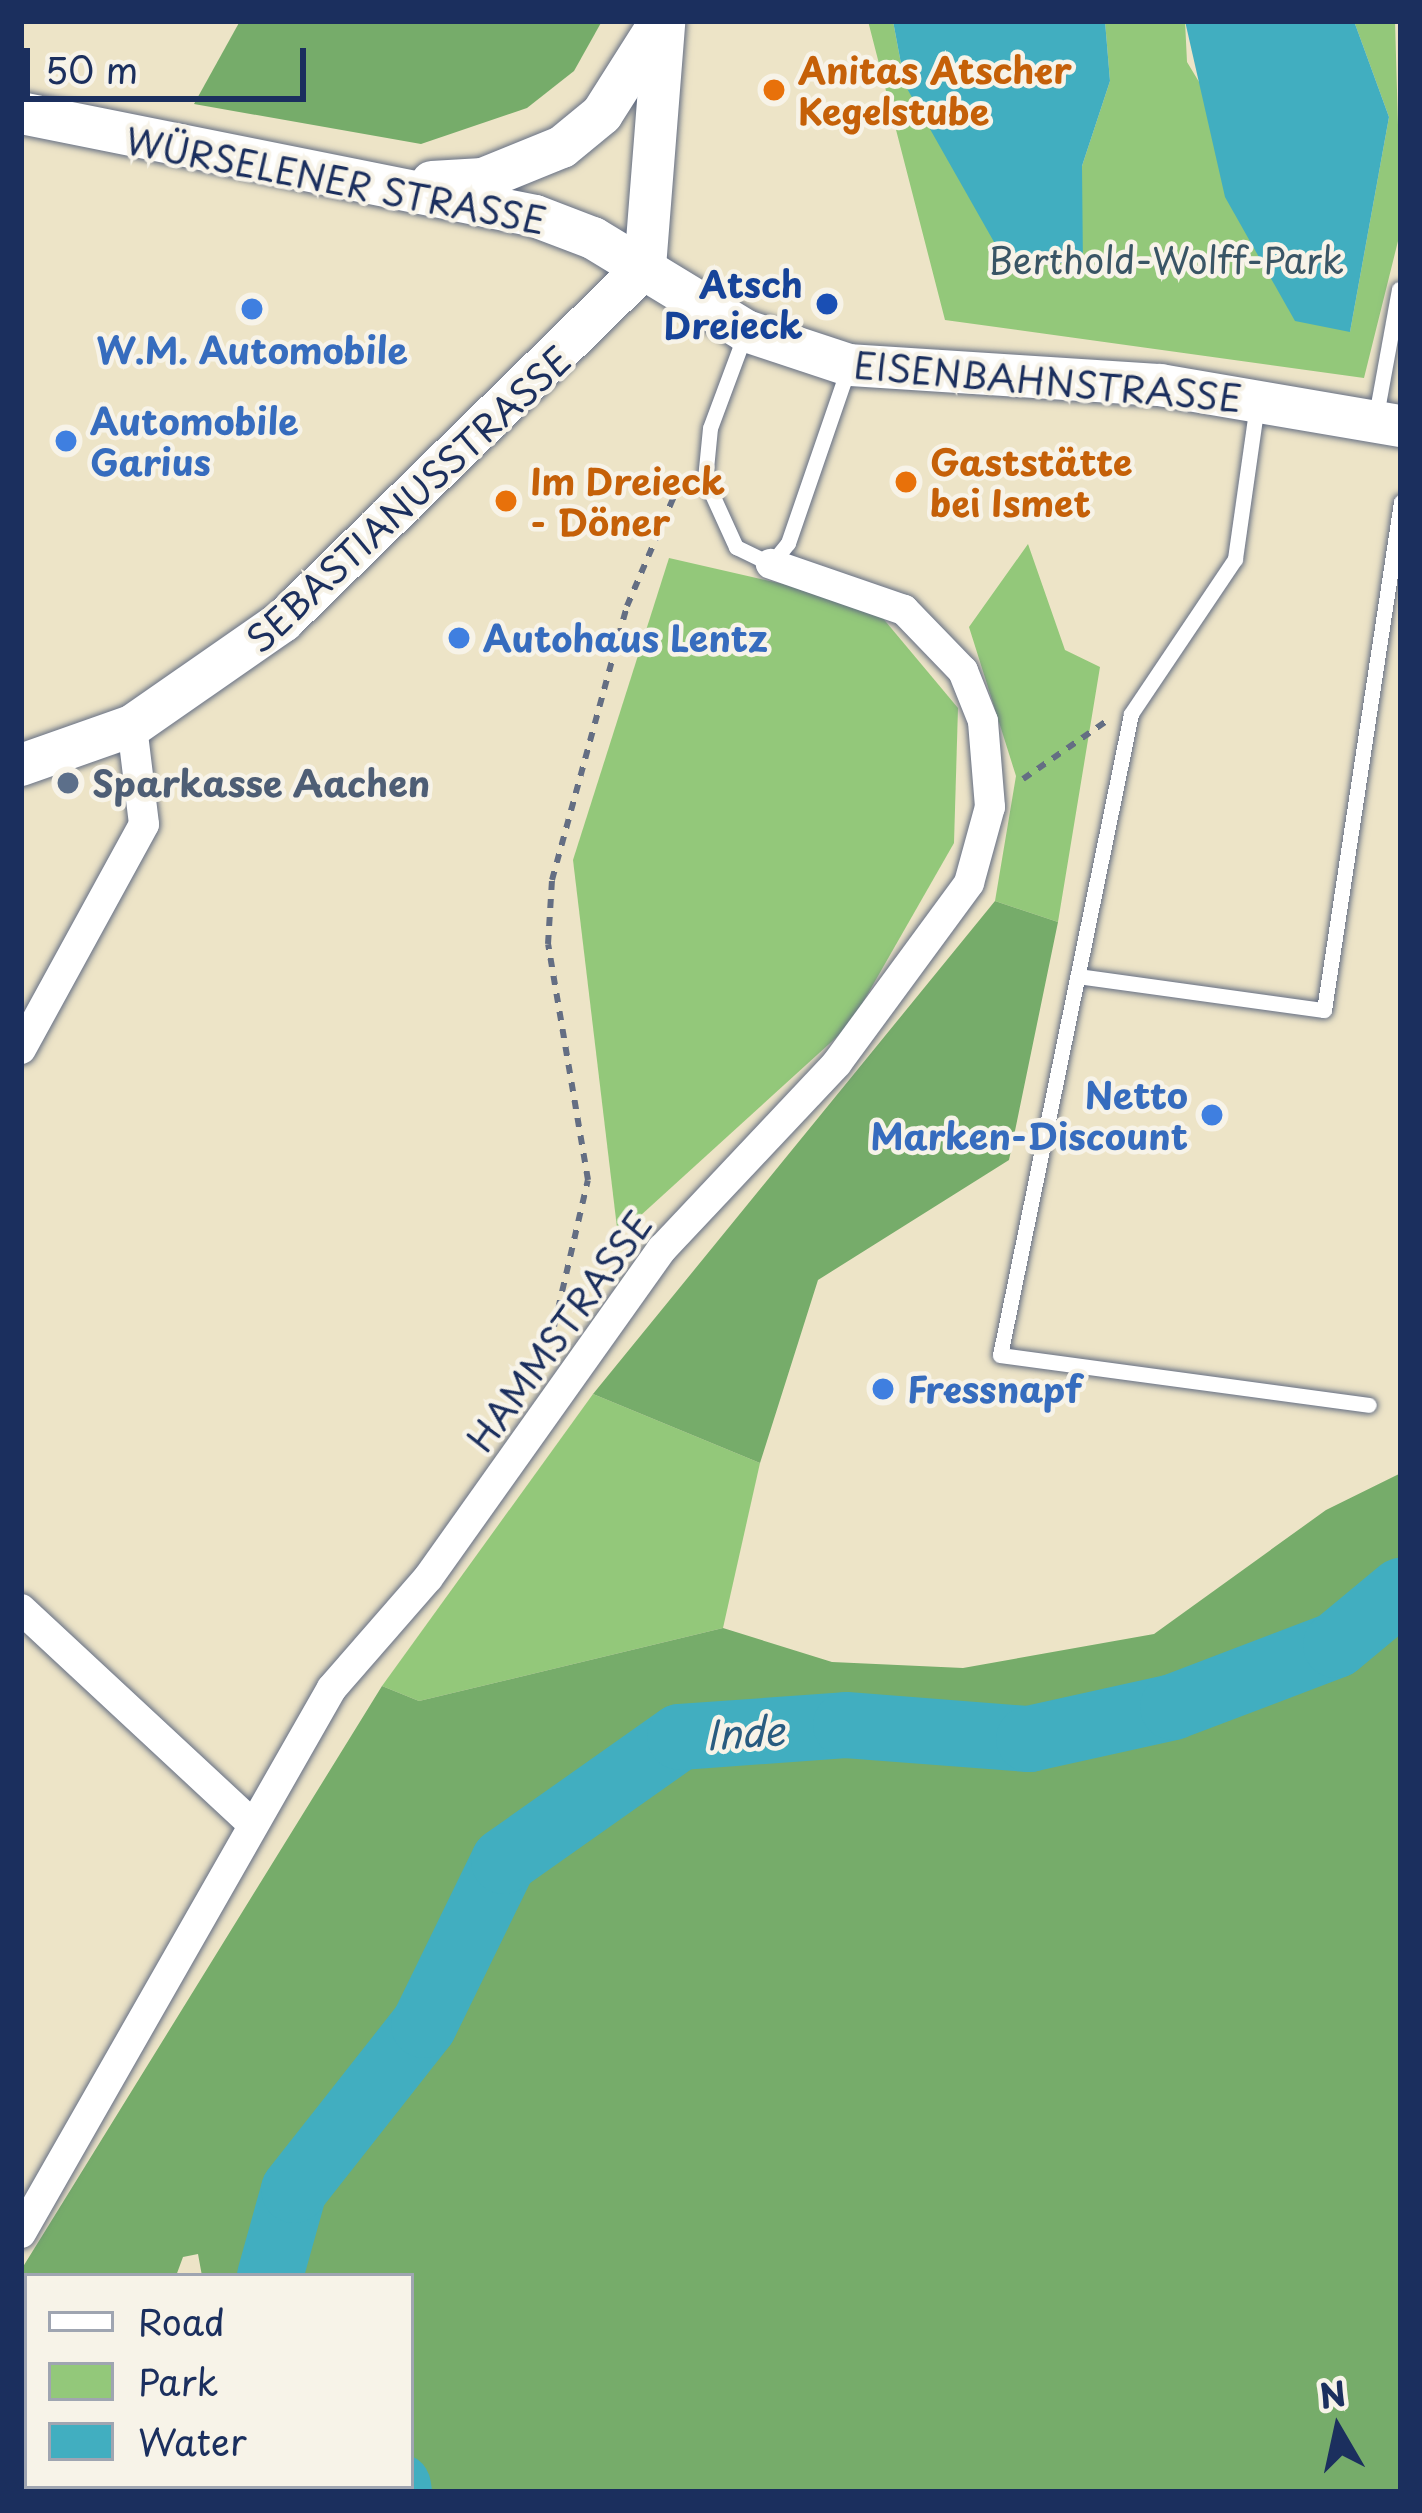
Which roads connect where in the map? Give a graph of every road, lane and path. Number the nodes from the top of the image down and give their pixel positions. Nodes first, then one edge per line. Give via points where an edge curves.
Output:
1 (663, 21) edge
2 (21, 112) edge
3 (369, 188) junction
4 (644, 267) junction
5 (1399, 289) edge
6 (746, 331) junction
7 (849, 365) junction
8 (1258, 401) junction
9 (1388, 424) edge
10 (686, 468) dead end
11 (1401, 502) edge
12 (771, 564) junction
13 (1131, 713) junction
14 (132, 726) junction
15 (21, 765) edge
16 (1018, 783) dead end
17 (1085, 977) junction
18 (21, 1048) edge
19 (556, 1400) junction
20 (1369, 1406) dead end
21 (21, 1609) edge
22 (249, 1820) junction
23 (21, 2233) edge

1 - 3 main road via 602,114 549,155 484,179
1 - 4 main road
2 - 3 main road, WÜRSELENER STRASSE
3 - 4 main road, WÜRSELENER STRASSE via 535,215
4 - 6 main road, EISENBAHNSTRASSE
4 - 14 main road, SEBASTIANUSSTRASSE via 283,622
5 - 9 lane
6 - 7 main road, EISENBAHNSTRASSE
6 - 12 lane via 710,428 705,479 736,547
7 - 8 main road, EISENBAHNSTRASSE
7 - 12 lane via 788,543
8 - 9 main road, EISENBAHNSTRASSE
8 - 13 lane via 1235,559
10 - 19 path via 627,606 553,880 548,944 588,1180 547,1354
11 - 17 lane via 1324,1010
12 - 19 street, HAMMSTRASSE via 904,610 935,636 983,721 990,807 969,883 918,966 662,1249
13 - 16 path via 1089,727
13 - 17 lane
14 - 15 main road, SEBASTIANUSSTRASSE
14 - 18 street via 144,824
17 - 20 lane via 1000,1355
19 - 22 street, HAMMSTRASSE via 332,1688
21 - 22 street
22 - 23 street, HAMMSTRASSE

